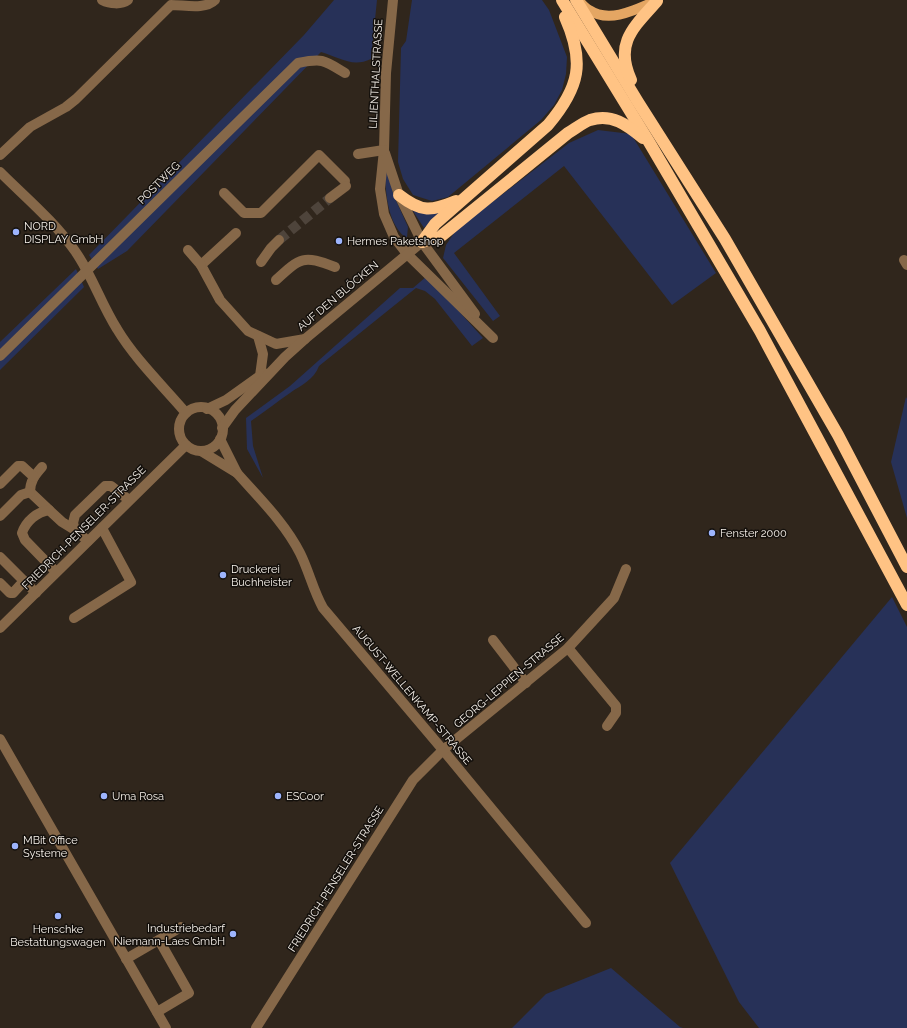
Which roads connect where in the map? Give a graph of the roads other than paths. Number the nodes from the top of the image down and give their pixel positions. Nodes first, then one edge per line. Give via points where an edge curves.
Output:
1 (102, 0) edge
2 (128, 0) edge
3 (215, 0) edge
4 (393, 0) edge
5 (562, 0) edge
6 (577, 0) edge
7 (658, 0) edge
8 (174, 3) edge
9 (345, 73) dead end
10 (638, 102) junction
11 (649, 142) junction
12 (384, 150) junction
13 (0, 153) edge
14 (358, 154) dead end
15 (0, 172) edge
16 (224, 193) dead end
17 (399, 195) junction
18 (330, 198) tunnel mouth
19 (463, 200) junction
20 (236, 233) dead end
21 (279, 240) tunnel mouth
22 (422, 242) junction
23 (188, 250) dead end
24 (407, 254) junction
25 (261, 262) dead end
26 (201, 265) junction
27 (335, 267) dead end
28 (88, 270) junction
29 (276, 280) dead end
30 (258, 336) junction
31 (305, 339) junction
32 (0, 356) edge
33 (285, 357) junction
34 (260, 376) junction
35 (207, 408) junction
36 (186, 413) junction
37 (222, 428) junction
38 (220, 439) junction
39 (186, 445) junction
40 (201, 451) junction
41 (42, 467) dead end
42 (238, 472) junction
43 (34, 477) junction
44 (0, 484) edge
45 (30, 492) junction
46 (129, 500) junction
47 (48, 510) junction
48 (0, 516) edge
49 (102, 528) junction
50 (75, 530) junction
51 (88, 541) junction
52 (0, 557) edge
53 (907, 567) edge
54 (626, 569) dead end
55 (56, 572) junction
56 (24, 581) junction
57 (0, 583) edge
58 (36, 593) junction
59 (907, 605) edge
60 (74, 618) dead end
61 (0, 628) edge
62 (492, 640) dead end
63 (568, 648) junction
64 (526, 683) junction
65 (607, 726) dead end
66 (0, 739) edge
67 (444, 750) junction
68 (586, 923) dead end
69 (181, 927) dead end
70 (159, 940) junction
71 (126, 959) junction
72 (157, 1012) junction
73 (166, 1028) edge
74 (256, 1028) edge

1 - 2 street via 107,3 124,3
3 - 8 street via 201,7
4 - 12 street, LILIENTHALSTRASSE via 386,73
5 - 11 highway
5 - 19 highway via 577,55 571,93 562,109 548,125
6 - 7 main road via 599,15 611,17
6 - 10 highway
7 - 10 highway via 632,28 624,53 626,68 637,92
8 - 13 street via 76,99 30,127
9 - 28 street, POSTWEG via 325,61 298,63
10 - 53 highway via 768,312 838,435
11 - 22 highway via 619,120 606,117 589,120 568,133 440,238
11 - 59 highway via 760,331
12 - 14 street
12 - 17 street, LILIENTHALSTRASSE
12 - 24 street, LILIENTHALSTRASSE via 380,189 384,214 394,237
15 - 28 street via 56,228
16 - 18 street via 244,213 261,213 318,155 345,184
17 - 19 highway via 418,207 427,208 437,208
17 - 22 street, LILIENTHALSTRASSE
19 - 22 highway via 435,224
20 - 26 street
21 - 25 street
22 - 24 street, AUF DEN BLÖCKEN
22 - 24 street via 493,338
23 - 26 street
24 - 31 street, AUF DEN BLÖCKEN
26 - 30 street via 220,300 248,331
27 - 29 street via 316,260 304,260 294,263
28 - 32 street, POSTWEG
28 - 36 street via 117,328
30 - 31 street via 276,344
30 - 34 street via 263,354
31 - 33 street, AUF DEN BLÖCKEN
33 - 34 street, AUF DEN BLÖCKEN
33 - 37 street, AUF DEN BLÖCKEN via 235,410
34 - 35 street, AUF DEN BLÖCKEN via 226,400
35 - 36 street, AUF DEN BLÖCKEN via 193,409
35 - 37 street via 218,416
36 - 39 street via 179,425 181,439
37 - 38 street, AUF DEN BLÖCKEN
38 - 40 street via 209,450
38 - 42 street, AUGUST-WELLENKAMP-STRASSE
39 - 40 street
39 - 46 street, FRIEDRICH-PENSELER-STRASSE
40 - 42 street, AUGUST-WELLENKAMP-STRASSE
41 - 43 street
42 - 67 street, AUGUST-WELLENKAMP-STRASSE via 291,539 323,608
43 - 44 street via 22,466 18,466
43 - 45 street
45 - 47 street
45 - 48 street via 21,495
46 - 49 street, FRIEDRICH-PENSELER-STRASSE
46 - 50 street via 111,486 105,486 75,515
47 - 50 street
47 - 55 street via 36,515 24,527 22,533 30,546
49 - 51 street, FRIEDRICH-PENSELER-STRASSE
49 - 60 street via 131,582
50 - 51 street
51 - 55 street, FRIEDRICH-PENSELER-STRASSE
52 - 56 street
54 - 63 street, GEORG-LEPPIEN-STRASSE via 614,598
55 - 58 street, FRIEDRICH-PENSELER-STRASSE
56 - 57 street via 13,593
56 - 58 street
58 - 61 street, FRIEDRICH-PENSELER-STRASSE
62 - 64 street
63 - 64 street, GEORG-LEPPIEN-STRASSE
63 - 65 street via 616,706 616,713
64 - 67 street, GEORG-LEPPIEN-STRASSE
66 - 71 street
67 - 68 street, AUGUST-WELLENKAMP-STRASSE
67 - 74 street, FRIEDRICH-PENSELER-STRASSE via 413,780
69 - 70 street
70 - 71 street
70 - 72 street via 189,993
71 - 72 street
72 - 73 street

